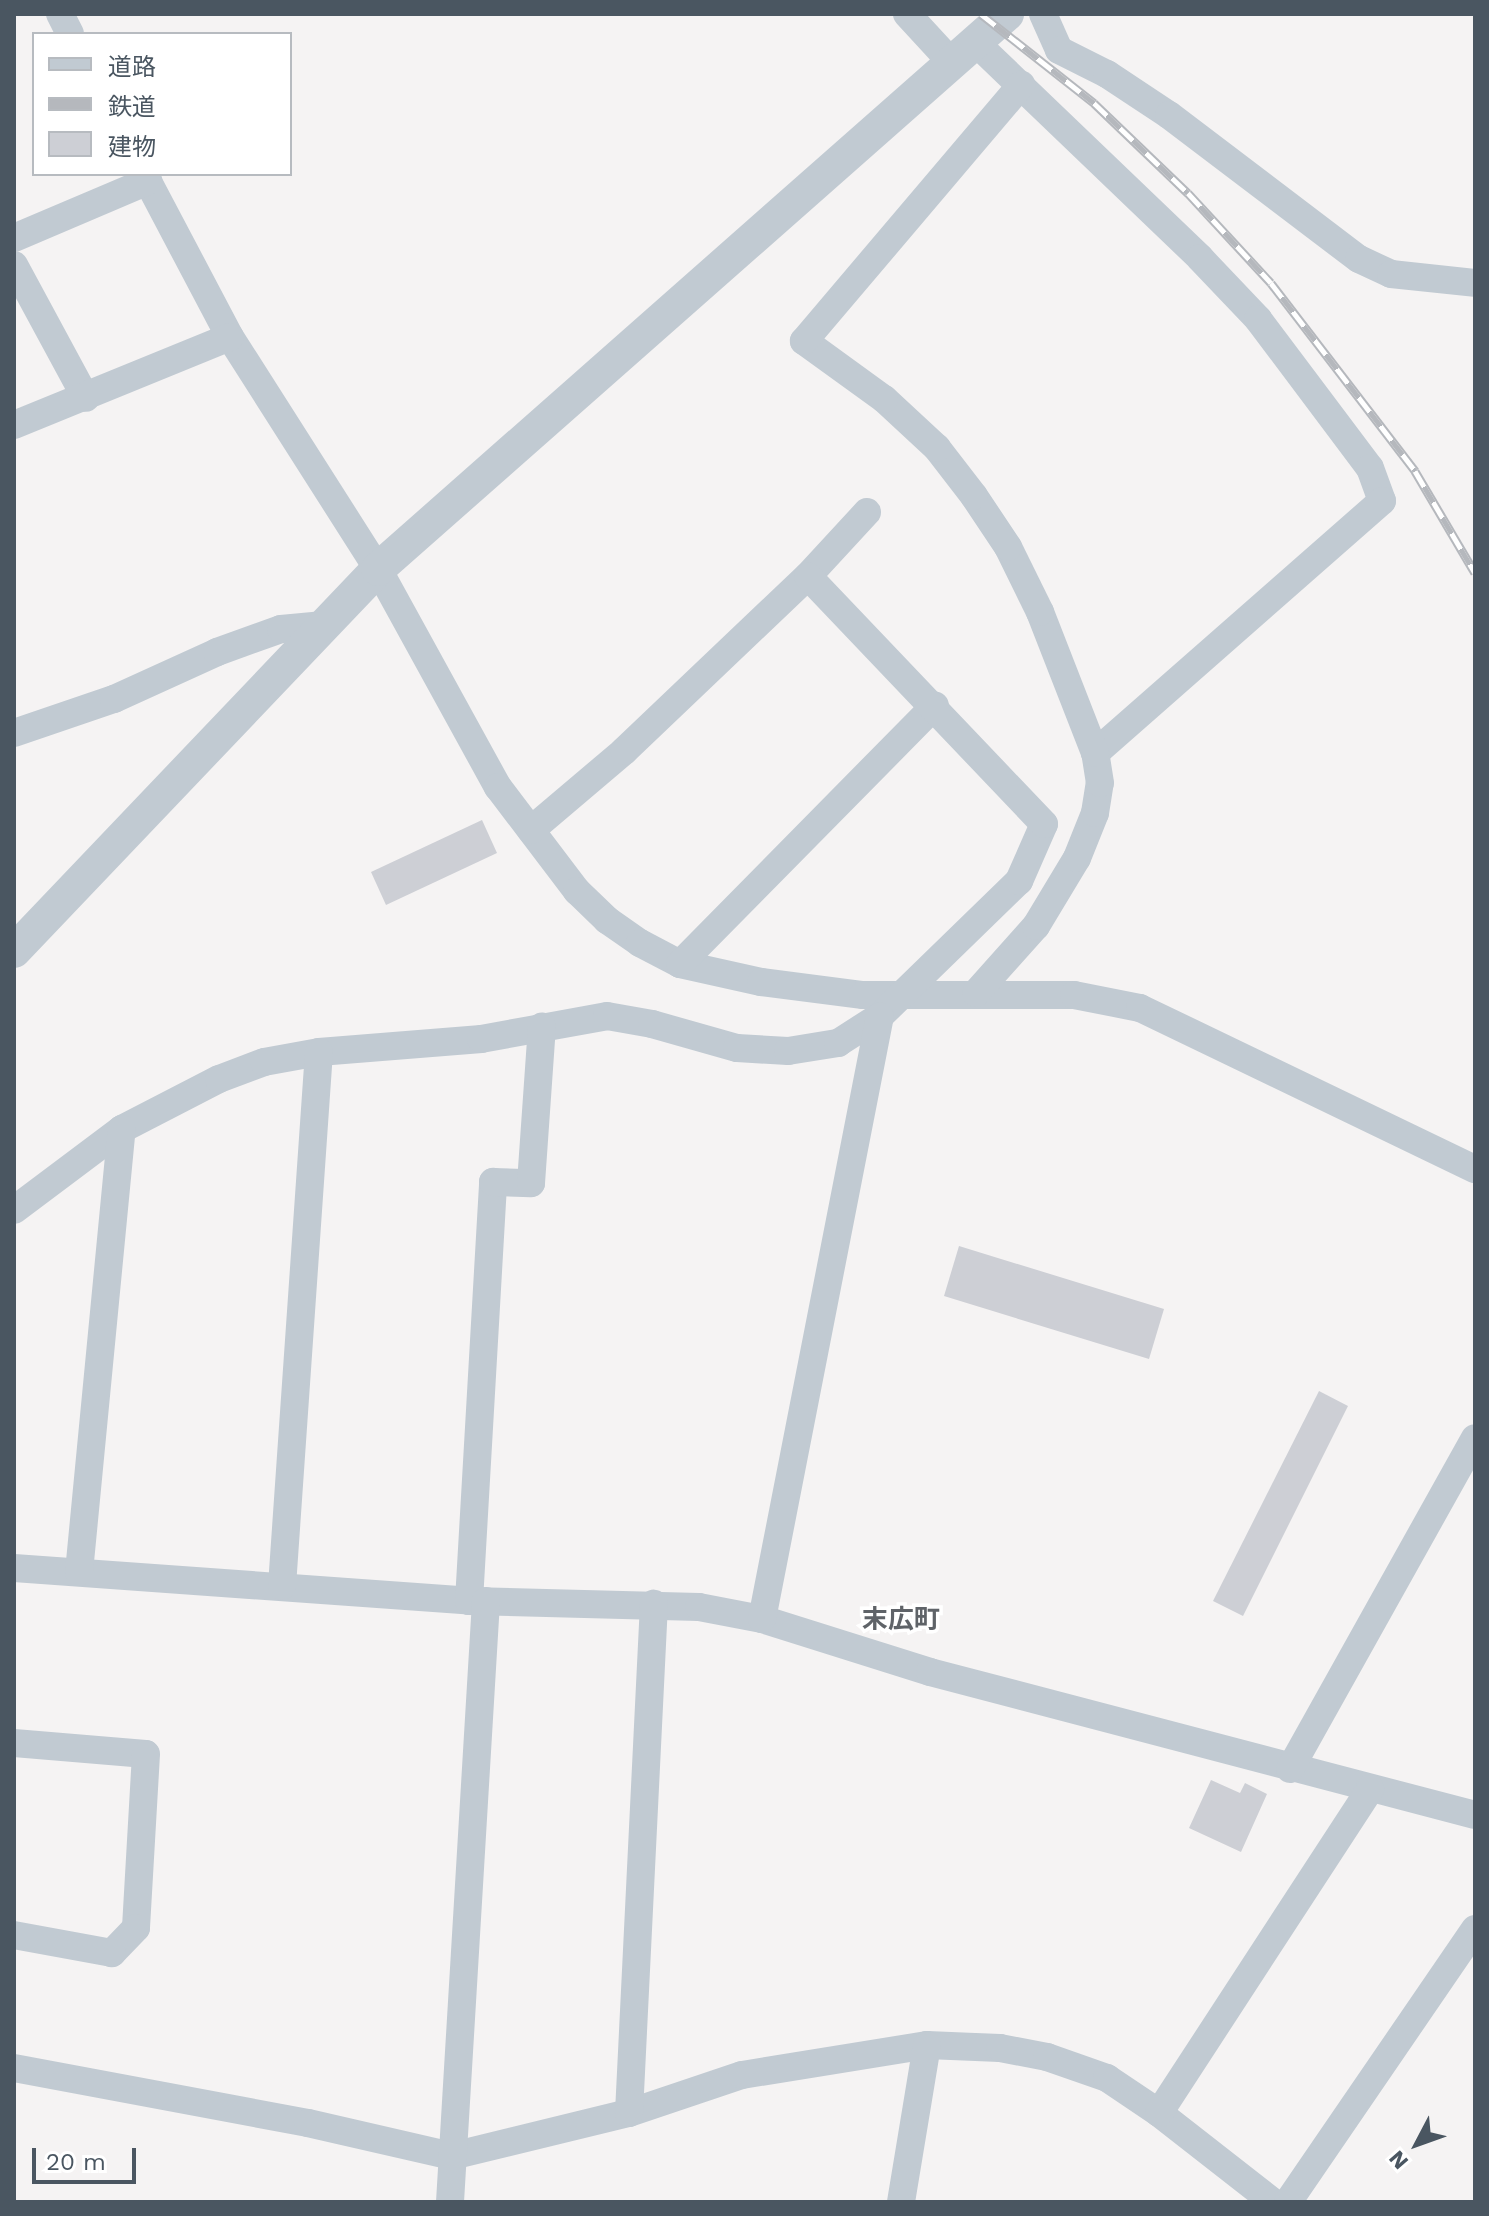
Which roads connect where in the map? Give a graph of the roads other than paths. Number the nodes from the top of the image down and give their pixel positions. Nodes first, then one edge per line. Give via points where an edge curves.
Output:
1 (60, 14) edge
2 (907, 14) edge
3 (1007, 14) edge
4 (1043, 14) edge
5 (69, 32) edge
6 (964, 52) junction
7 (1021, 85) junction
8 (146, 178) edge
9 (14, 238) edge
10 (14, 265) edge
11 (1475, 283) edge
12 (230, 337) junction
13 (86, 398) junction
14 (14, 425) edge
15 (867, 512) dead end
16 (378, 569) junction
17 (808, 576) junction
18 (324, 625) junction
19 (935, 705) junction
20 (14, 733) edge
21 (1095, 753) junction
22 (531, 830) junction
23 (14, 951) edge
24 (680, 964) junction
25 (976, 993) junction
26 (905, 994) junction
27 (880, 1016) junction
28 (542, 1026) junction
29 (319, 1052) junction
30 (122, 1129) junction
31 (1475, 1169) edge
32 (14, 1210) edge
33 (1475, 1438) edge
34 (14, 1568) edge
35 (79, 1572) junction
36 (282, 1586) junction
37 (478, 1601) junction
38 (654, 1604) junction
39 (762, 1619) junction
40 (14, 1743) edge
41 (1290, 1769) junction
42 (1370, 1789) junction
43 (1475, 1815) edge
44 (1475, 1929) edge
45 (14, 1935) edge
46 (927, 2045) junction
47 (14, 2068) edge
48 (629, 2113) junction
49 (1159, 2113) junction
50 (452, 2156) junction
51 (450, 2202) edge
52 (901, 2202) edge
53 (1273, 2202) edge
54 (1288, 2202) edge

1 - 5 street
2 - 6 street
3 - 6 street
4 - 11 street via 1059,50 1169,115 1359,259 1391,274
6 - 7 street
6 - 16 street
7 - 21 street via 804,341 884,399 937,448 974,496 1008,547 1040,612
7 - 21 street via 1258,319 1370,468 1382,501
8 - 9 street
8 - 12 street
10 - 13 street
12 - 13 street
12 - 16 street
13 - 14 street
15 - 17 street
16 - 18 street
16 - 22 street via 468,736
17 - 19 street
17 - 22 street via 624,751
18 - 20 street via 281,629 114,699
18 - 23 street
19 - 24 street
19 - 26 street via 1044,824 1019,881
21 - 25 street via 1100,783 1095,813 1077,858 1036,926
22 - 24 street via 577,891 607,920
24 - 26 street via 811,989
25 - 26 street
25 - 31 street via 1074,995 1140,1008
26 - 27 street
27 - 28 street via 838,1043 788,1051 737,1048 607,1016
27 - 39 street
28 - 29 street via 467,1040
28 - 37 street via 531,1183 493,1182
29 - 30 street via 264,1062 219,1079
29 - 36 street
30 - 32 street
30 - 35 street
33 - 41 street
34 - 35 street
35 - 36 street
36 - 37 street
37 - 38 street
37 - 50 street
38 - 39 street
38 - 48 street
39 - 41 street via 930,1672
40 - 45 street via 146,1754 136,1928 112,1953
41 - 42 street
42 - 43 street
42 - 49 street
44 - 54 street
46 - 48 street via 742,2075
46 - 49 street via 1000,2048 1047,2057 1107,2078
46 - 52 street
47 - 50 street
48 - 50 street
49 - 53 street
50 - 51 street

